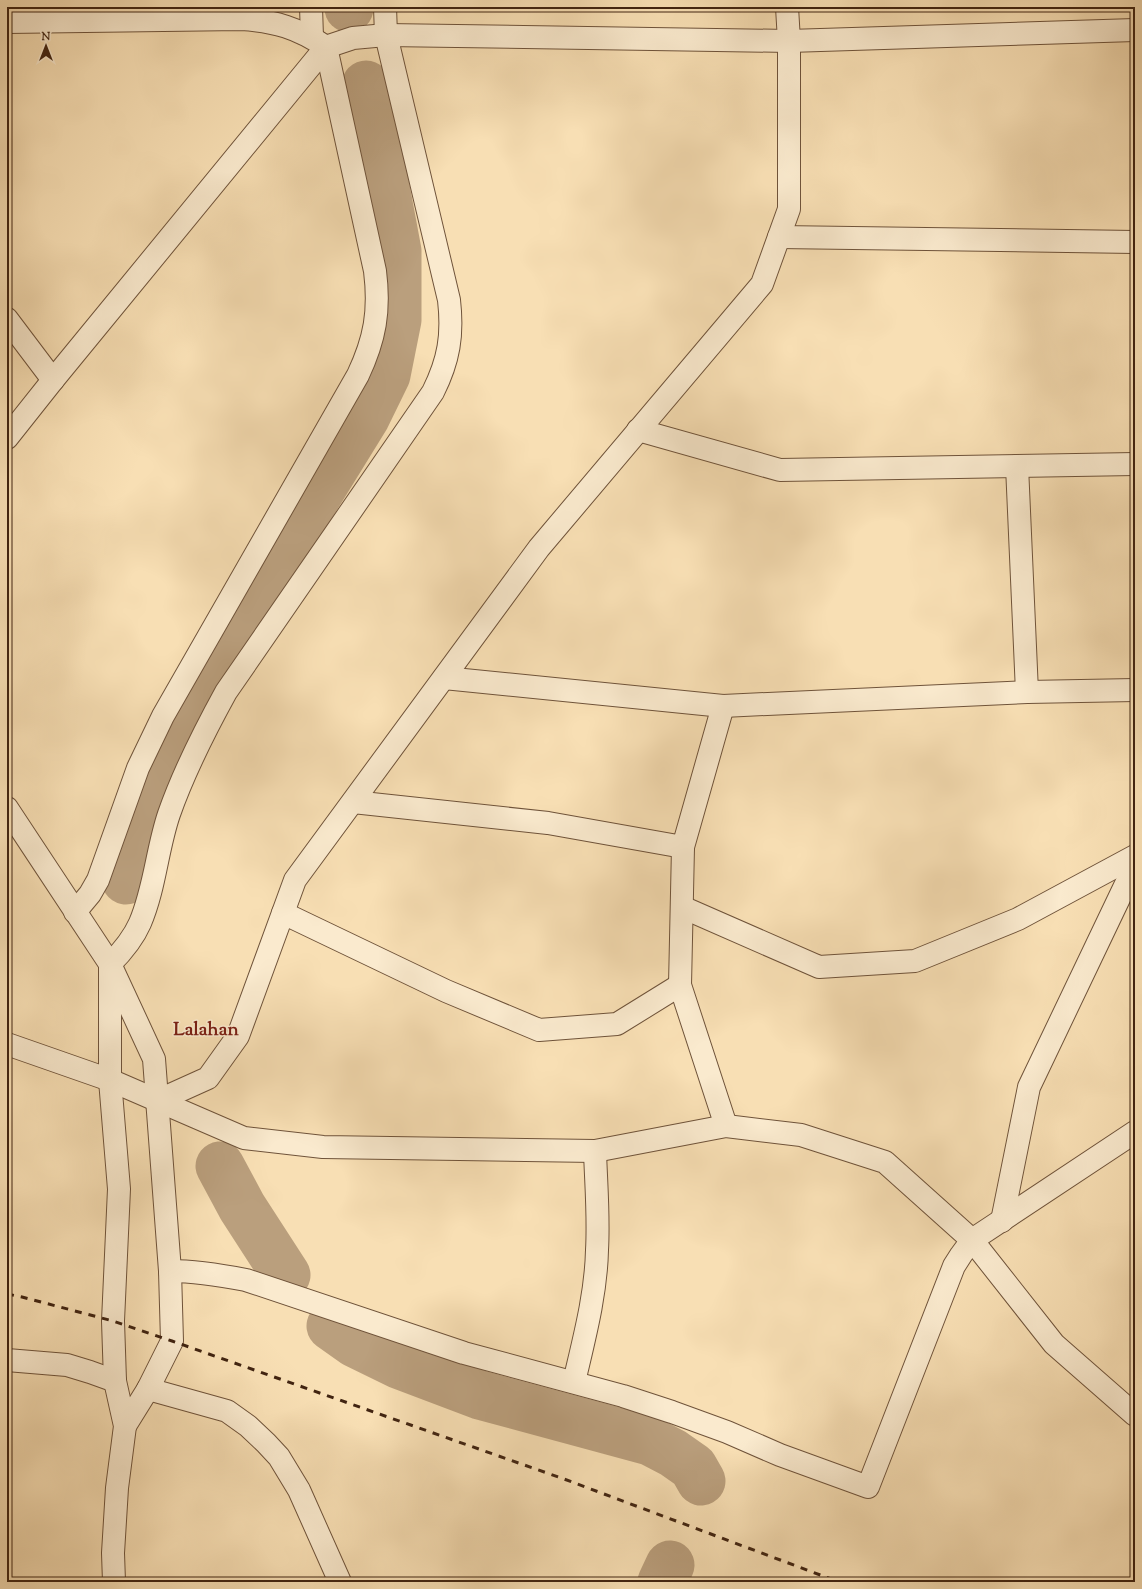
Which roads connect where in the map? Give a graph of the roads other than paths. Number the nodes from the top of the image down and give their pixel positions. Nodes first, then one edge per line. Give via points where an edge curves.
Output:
1 (311, 7) edge
2 (385, 7) edge
3 (787, 7) edge
4 (7, 22) edge
5 (1135, 30) edge
6 (386, 35) junction
7 (789, 41) junction
8 (319, 42) junction
9 (778, 238) junction
10 (1135, 242) edge
11 (7, 319) edge
12 (53, 380) junction
13 (638, 430) junction
14 (7, 438) edge
15 (1135, 464) edge
16 (1017, 466) junction
17 (444, 678) junction
18 (1135, 690) edge
19 (1027, 692) junction
20 (723, 706) junction
21 (353, 802) junction
22 (7, 808) edge
23 (684, 847) junction
24 (1135, 856) edge
25 (1135, 865) edge
26 (682, 907) junction
27 (75, 912) junction
28 (284, 913) junction
29 (110, 964) junction
30 (680, 985) junction
31 (7, 1044) edge
32 (110, 1080) junction
33 (157, 1100) junction
34 (726, 1126) junction
35 (1135, 1132) edge
36 (595, 1152) junction
37 (1002, 1221) junction
38 (972, 1240) junction
39 (170, 1271) junction
40 (7, 1360) edge
41 (115, 1382) junction
42 (574, 1382) junction
43 (148, 1389) junction
44 (1135, 1416) edge
45 (125, 1426) junction
46 (114, 1582) edge
47 (340, 1582) edge

1 - 8 street
2 - 6 street
3 - 7 street
4 - 8 street via 261,20 280,24
5 - 7 street
6 - 7 street
6 - 8 street
6 - 29 street via 449,300 451,333 447,358 433,392 226,692 184,774 169,815 147,906 140,924
7 - 9 street via 789,209
8 - 12 street
8 - 27 street via 378,290 378,310 368,354 163,716 138,768 104,866 90,894
9 - 10 street
9 - 13 street via 762,284
11 - 12 street
12 - 14 street
13 - 16 street via 780,470
13 - 17 street via 539,548
15 - 16 street
16 - 19 street
17 - 20 street
17 - 21 street
18 - 19 street
19 - 20 street
20 - 23 street
21 - 23 street via 548,823
21 - 28 street via 295,880
22 - 27 street
23 - 26 street
24 - 26 street via 1018,919 915,961 819,967
25 - 37 street via 1029,1087
26 - 30 street
27 - 29 street
28 - 30 street via 446,991 539,1030 617,1024
28 - 33 street via 238,1036 208,1078
29 - 32 street
29 - 33 street via 154,1059
30 - 34 street
31 - 32 street
32 - 33 street
32 - 41 street via 119,1189 113,1322
33 - 36 street via 244,1138 323,1147
33 - 39 street
34 - 36 street
34 - 38 street via 801,1135 885,1162
35 - 37 street
36 - 42 street via 597,1250 586,1332
37 - 38 street
38 - 42 street via 954,1266 868,1487 672,1412
38 - 44 street via 1054,1344
39 - 42 street via 195,1271 246,1280 464,1353
39 - 43 street via 172,1341
40 - 41 street via 67,1365
41 - 45 street
43 - 45 street
43 - 47 street via 227,1411 266,1443 279,1457 299,1490
45 - 46 street via 117,1488

